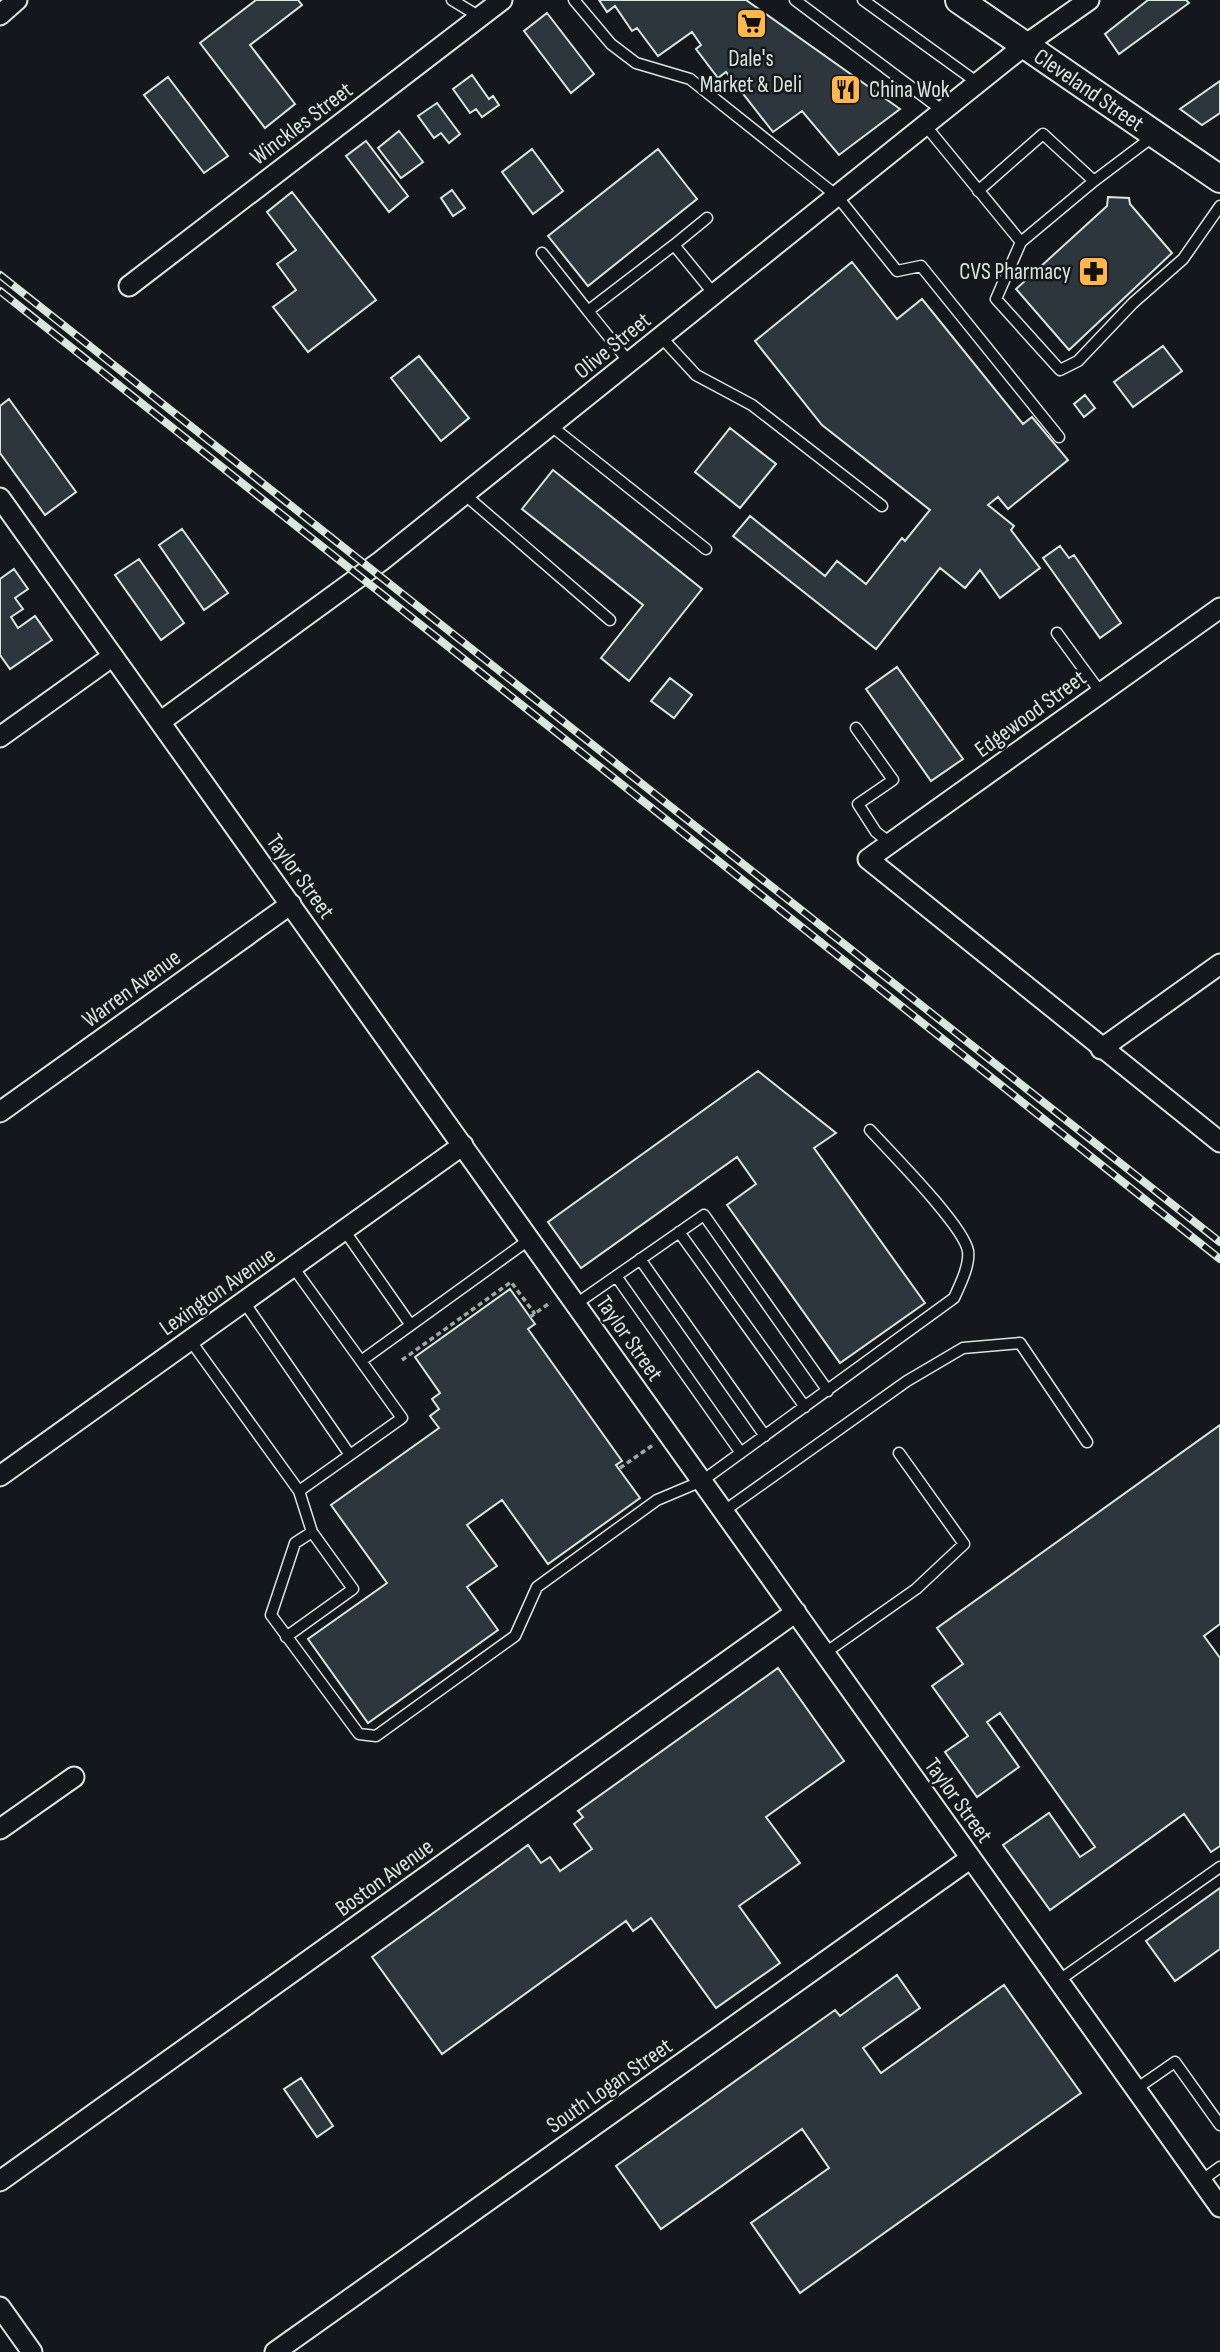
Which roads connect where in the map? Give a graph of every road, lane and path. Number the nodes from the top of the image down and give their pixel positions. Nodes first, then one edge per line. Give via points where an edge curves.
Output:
1 (17, 0) edge
2 (452, 0) edge
3 (502, 0) edge
4 (574, 0) edge
5 (795, 0) edge
6 (863, 0) edge
7 (959, 0) edge
8 (1089, 0) edge
9 (0, 15) edge
10 (480, 17) junction
11 (1025, 45) junction
12 (978, 83) junction
13 (943, 111) junction
14 (925, 125) junction
15 (1156, 135) junction
16 (1220, 179) edge
17 (1094, 181) junction
18 (978, 191) junction
19 (837, 195) junction
20 (1220, 206) edge
21 (707, 218) dead end
22 (1021, 242) junction
23 (674, 244) junction
24 (542, 253) dead end
25 (129, 286) dead end
26 (714, 294) junction
27 (588, 311) junction
28 (660, 337) junction
29 (629, 362) junction
30 (550, 425) junction
31 (1059, 437) dead end
32 (464, 494) junction
33 (0, 498) edge
34 (882, 506) dead end
35 (706, 549) dead end
36 (1220, 608) edge
37 (610, 620) dead end
38 (1057, 633) dead end
39 (113, 656) junction
40 (1101, 693) junction
41 (160, 722) junction
42 (856, 728) dead end
43 (0, 737) edge
44 (890, 843) junction
45 (291, 904) junction
46 (1220, 964) edge
47 (1101, 1049) junction
48 (0, 1111) edge
49 (870, 1130) dead end
50 (1220, 1142) edge
51 (463, 1145) junction
52 (344, 1230) junction
53 (679, 1232) junction
54 (530, 1239) junction
55 (640, 1259) junction
56 (293, 1267) junction
57 (616, 1276) junction
58 (244, 1302) junction
59 (551, 1302) dead end
60 (576, 1304) junction
61 (410, 1324) junction
62 (190, 1340) junction
63 (402, 1360) dead end
64 (361, 1361) junction
65 (828, 1391) junction
66 (804, 1408) junction
67 (765, 1436) junction
68 (1087, 1442) dead end
69 (653, 1445) dead end
70 (899, 1452) dead end
71 (740, 1453) junction
72 (350, 1455) junction
73 (620, 1468) dead end
74 (0, 1476) edge
75 (702, 1481) junction
76 (299, 1491) junction
77 (724, 1511) junction
78 (312, 1532) junction
79 (796, 1612) junction
80 (286, 1637) junction
81 (825, 1653) junction
82 (74, 1777) dead end
83 (0, 1829) edge
84 (971, 1858) junction
85 (1220, 1867) edge
86 (1058, 1981) junction
87 (1136, 2089) junction
88 (1220, 2125) edge
89 (1220, 2167) edge
90 (0, 2181) edge
91 (1201, 2181) junction
92 (1220, 2207) edge
93 (0, 2307) edge
94 (32, 2352) edge
95 (275, 2352) edge

1 - 9 street
2 - 10 lane
3 - 10 street, Winckles Street
4 - 19 lane via 611,44 636,63 690,79
5 - 13 lane
6 - 12 lane
7 - 11 main road, Cleveland Street
8 - 11 street, Olive Street
10 - 25 street, Winckles Street
11 - 12 street, Olive Street
11 - 15 main road, Cleveland Street
12 - 13 street, Olive Street
13 - 14 street, Olive Street
14 - 18 lane
14 - 19 street, Olive Street
15 - 16 main road, Cleveland Street
15 - 17 lane
17 - 18 lane via 1043,134
17 - 22 lane
18 - 22 lane
19 - 26 street, Olive Street
19 - 31 lane via 897,271 921,266
20 - 22 lane via 1182,259 1078,361 1060,370 996,299
21 - 23 lane
23 - 26 lane
23 - 27 lane
24 - 27 lane
26 - 28 street, Olive Street
27 - 29 lane
28 - 29 street, Olive Street
28 - 34 lane via 696,375 752,405
29 - 30 street, Olive Street
30 - 32 street, Olive Street
30 - 35 lane
32 - 37 lane
32 - 41 street, Olive Street
33 - 39 street, Taylor Street
36 - 40 street, Edgewood Street
38 - 40 lane
39 - 41 street, Taylor Street
39 - 43 street
40 - 44 street, Edgewood Street
41 - 45 street, Taylor Street
42 - 44 lane via 893,780 858,804 876,832
44 - 47 street, Edgewood Street via 868,859
45 - 48 street, Warren Avenue
45 - 51 street, Taylor Street
46 - 47 street
47 - 50 street
49 - 65 lane via 952,1224 968,1251 954,1298
51 - 52 street, Lexington Avenue
51 - 54 street, Taylor Street
52 - 56 street, Lexington Avenue
52 - 61 lane
53 - 55 lane
53 - 65 lane via 704,1215
53 - 66 lane
54 - 60 street, Taylor Street
54 - 61 lane
55 - 57 lane
55 - 67 lane
56 - 58 street, Lexington Avenue
56 - 64 lane
57 - 60 lane
57 - 71 lane
58 - 62 street, Lexington Avenue
58 - 72 lane
59 - 63 path via 533,1316 511,1282
60 - 75 street, Taylor Street
61 - 64 lane
62 - 74 street, Lexington Avenue
62 - 76 lane
64 - 72 lane via 402,1418
65 - 66 lane
66 - 67 lane
67 - 71 lane
68 - 77 lane via 1020,1343 963,1348 907,1381
69 - 73 path
70 - 81 lane via 964,1544 916,1589
71 - 75 lane
72 - 76 lane
75 - 77 street, Taylor Street
75 - 80 lane via 657,1500 537,1587 515,1636 376,1735 359,1734
76 - 78 lane
77 - 79 street, Taylor Street
78 - 80 lane via 295,1543 271,1615
78 - 80 lane via 353,1589
79 - 81 street, Taylor Street
79 - 90 street, Boston Avenue
81 - 84 street, Taylor Street
82 - 83 street
84 - 86 street, Taylor Street
84 - 95 street, South Logan Street
85 - 86 lane
86 - 87 street, Taylor Street
87 - 88 lane via 1175,2062
87 - 91 street, Taylor Street
89 - 91 lane
91 - 92 street, Taylor Street
93 - 94 street

